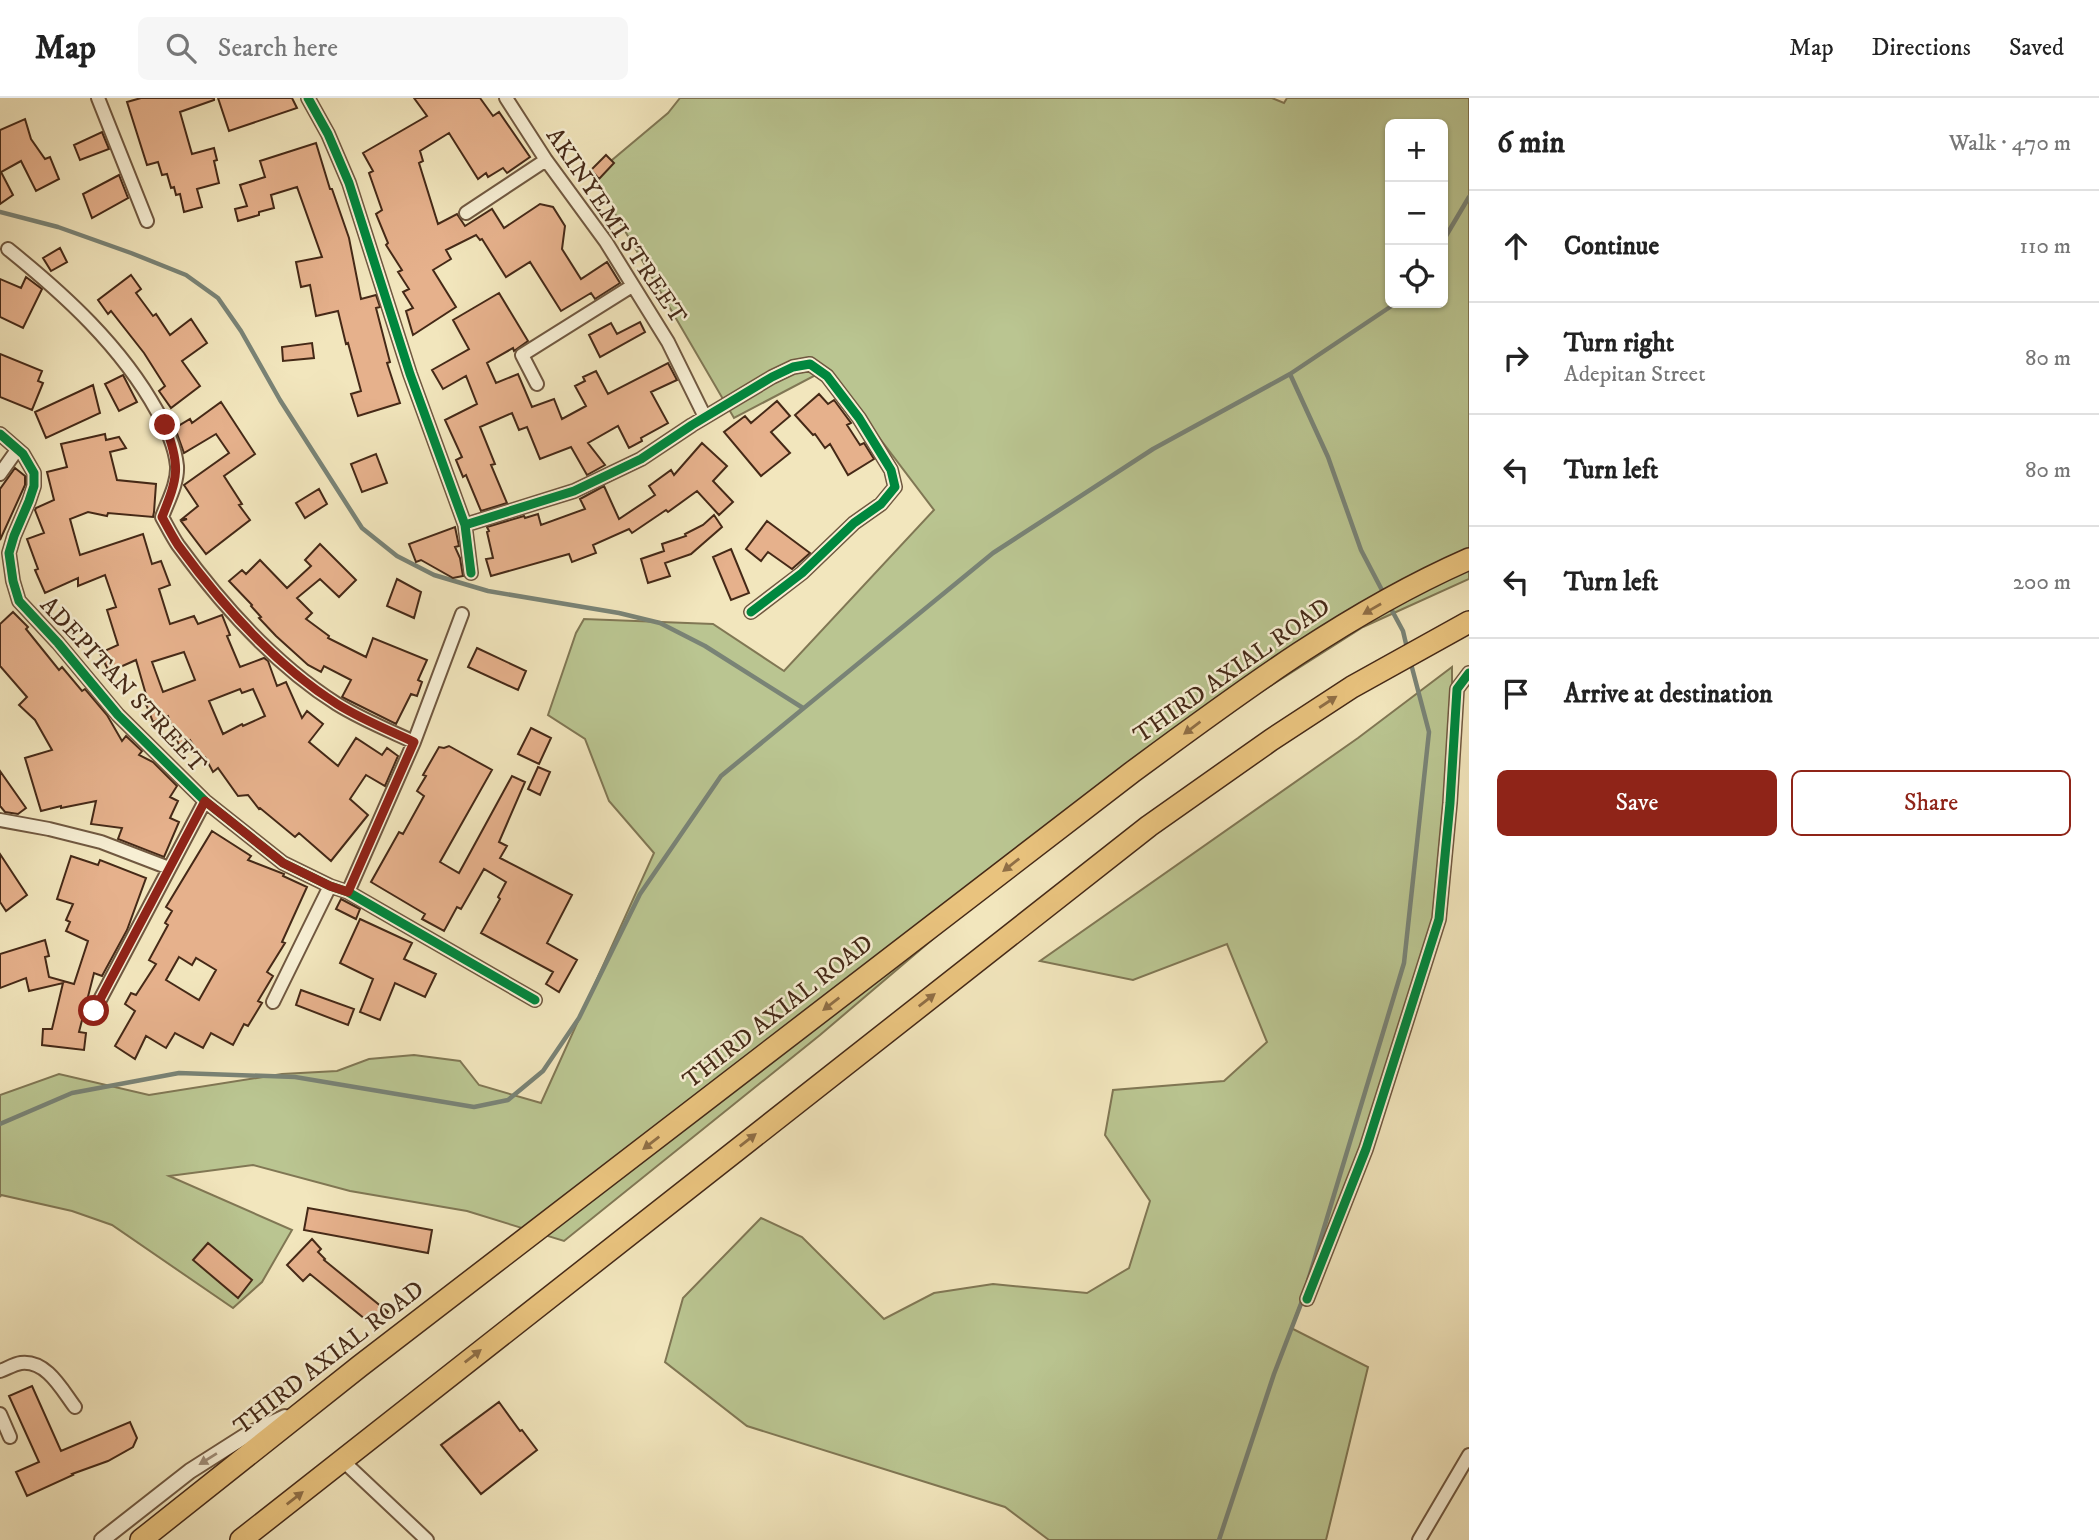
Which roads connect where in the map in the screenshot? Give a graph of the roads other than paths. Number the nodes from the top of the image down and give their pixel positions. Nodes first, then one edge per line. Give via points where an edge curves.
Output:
1 (99, 98) edge
2 (308, 98) edge
3 (506, 98) edge
4 (546, 160) junction
5 (466, 213) dead end
6 (147, 221) dead end
7 (8, 249) dead end
8 (632, 286) junction
9 (537, 384) dead end
10 (705, 417) junction
11 (0, 434) edge
12 (17, 450) junction
13 (0, 474) edge
14 (465, 525) junction
15 (1469, 559) edge
16 (471, 573) dead end
17 (751, 612) dead end
18 (462, 614) dead end
19 (1460, 626) edge
20 (1469, 673) edge
21 (414, 742) junction
22 (205, 801) junction
23 (0, 820) edge
24 (169, 868) junction
25 (330, 886) junction
26 (348, 892) junction
27 (535, 1000) dead end
28 (273, 1002) dead end
29 (94, 1011) dead end
30 (1307, 1299) dead end
31 (0, 1371) edge
32 (312, 1404) junction
33 (75, 1407) dead end
34 (0, 1414) edge
35 (10, 1437) dead end
36 (1469, 1455) edge
37 (342, 1460) junction
38 (102, 1540) edge
39 (141, 1540) edge
40 (241, 1540) edge
41 (427, 1540) edge
42 (1419, 1540) edge

1 - 6 street
2 - 14 street via 349,183 410,374
3 - 4 street, AKINYEMI STREET
4 - 5 street
4 - 8 street, AKINYEMI STREET
7 - 21 street via 63,296 137,377 174,450 175,482 162,517 176,543 232,612 296,675 337,704
8 - 9 street via 522,355
8 - 10 street, AKINYEMI STREET via 668,342
10 - 14 street via 641,459 574,491
10 - 17 street via 772,377 810,364 827,376 891,470 895,487 881,504
11 - 12 street, ADEPITAN STREET
12 - 13 street
12 - 22 street, ADEPITAN STREET via 34,472 34,486 9,553 19,601 118,715
14 - 16 street
15 -> 32 highway, THIRD AXIAL ROAD via 1333,631 1247,687
18 - 21 street
37 -> 19 highway via 1149,826 1352,687
20 - 30 street via 1457,689 1439,919 1366,1149
21 - 26 street
22 - 24 street
22 - 25 street, ADEPITAN STREET via 283,863
23 - 24 street via 101,842
24 - 29 street
25 - 26 street, ADEPITAN STREET
25 - 28 street
26 - 27 street, ADEPITAN STREET
31 - 33 street via 22,1363 37,1366 51,1375
32 -> 38 street via 245,1436 190,1471
32 - 39 highway, THIRD AXIAL ROAD
34 - 35 street
36 - 42 street
40 -> 37 highway
37 - 41 street

